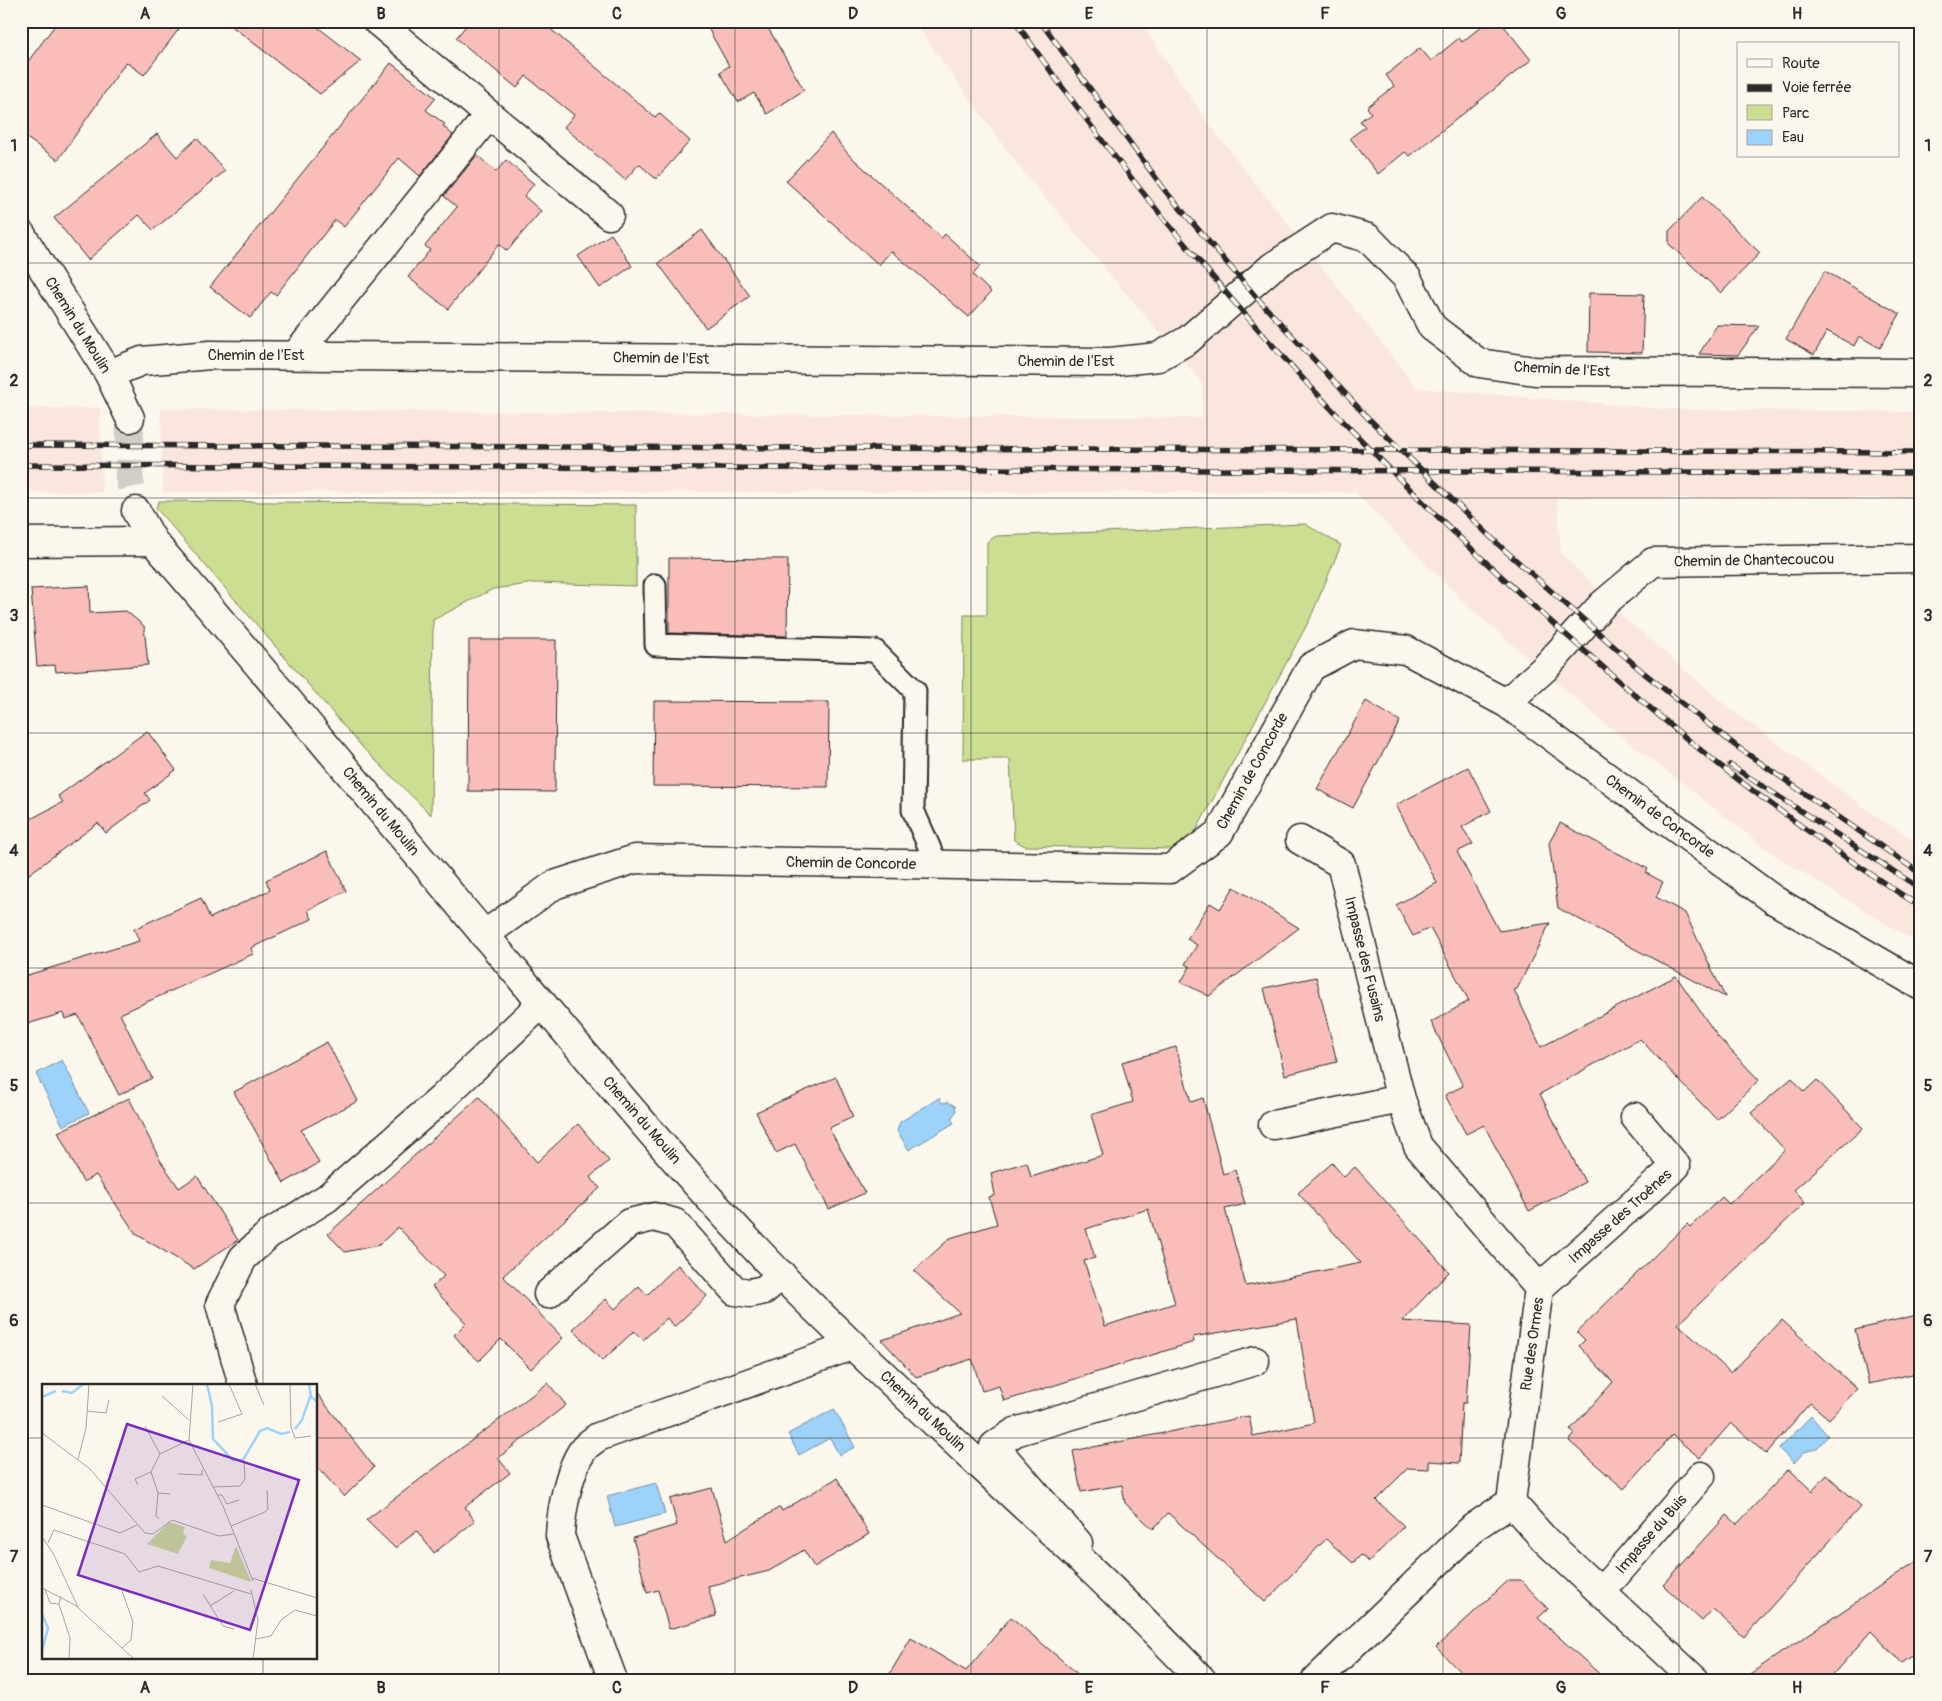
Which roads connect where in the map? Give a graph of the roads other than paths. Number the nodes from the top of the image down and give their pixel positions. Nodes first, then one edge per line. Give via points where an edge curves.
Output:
1 (377, 21) edge
2 (488, 116) junction
3 (609, 215) dead end
4 (21, 234) edge
5 (296, 355) junction
6 (1921, 373) edge
7 (109, 374) junction
8 (130, 418) tunnel mouth
9 (136, 510) tunnel mouth
10 (153, 541) junction
11 (21, 542) edge
12 (1921, 558) edge
13 (655, 585) dead end
14 (1506, 703) junction
15 (1300, 840) dead end
16 (937, 865) junction
17 (484, 935) junction
18 (1921, 986) edge
19 (542, 1003) junction
20 (1401, 1099) junction
21 (1635, 1117) dead end
22 (1273, 1125) dead end
23 (782, 1275) junction
24 (1539, 1288) junction
25 (548, 1294) dead end
26 (854, 1345) junction
27 (1255, 1361) dead end
28 (243, 1384) edge
29 (1700, 1476) dead end
30 (1510, 1502) junction
31 (1601, 1592) junction
32 (1133, 1607) junction
33 (613, 1680) edge
34 (1202, 1680) edge
35 (1316, 1680) edge
36 (1695, 1680) edge

1 - 2 street
2 - 3 street
2 - 5 street
4 - 7 street, Chemin du Moulin
5 - 6 street, Chemin de l'Est via 1100,362 1158,357 1188,340 1272,268 1332,228 1368,238 1406,278 1432,327 1479,362 1535,371
5 - 7 street, Chemin de l'Est via 210,355 142,362
7 - 8 street, Chemin du Moulin
9 - 10 street, Chemin du Moulin
10 - 11 street
10 - 17 street, Chemin du Moulin
12 - 14 street, Chemin de Chantecoucou via 1653,562 1603,604 1545,668
13 - 16 lane via 656,645 875,651 915,691 914,810
14 - 16 street, Chemin de Concorde via 1406,650 1354,644 1311,667 1219,833 1170,869
14 - 18 street, Chemin de Concorde via 1774,900
15 - 20 street, Impasse des Fusains via 1341,864
16 - 17 street, Chemin de Concorde via 635,859 554,885
17 - 19 street, Chemin du Moulin
19 - 23 street, Chemin du Moulin via 697,1185
19 - 28 street via 441,1099 327,1198 270,1234 243,1258 220,1304
20 - 22 street
20 - 24 street, Rue des Ormes via 1418,1146
21 - 24 street, Impasse des Troènes via 1676,1166
23 - 25 street via 764,1290 750,1293 734,1290 675,1223 654,1217 629,1223
23 - 26 street, Chemin du Moulin
24 - 30 street, Rue des Ormes
26 - 32 street, Chemin du Moulin
26 - 33 street via 598,1437 583,1449 561,1516 560,1536
27 - 32 street via 1015,1432 994,1446
29 - 31 street, Impasse du Buis
30 - 31 street
30 - 35 street via 1474,1527
31 - 36 street
32 - 34 street, Chemin du Moulin

